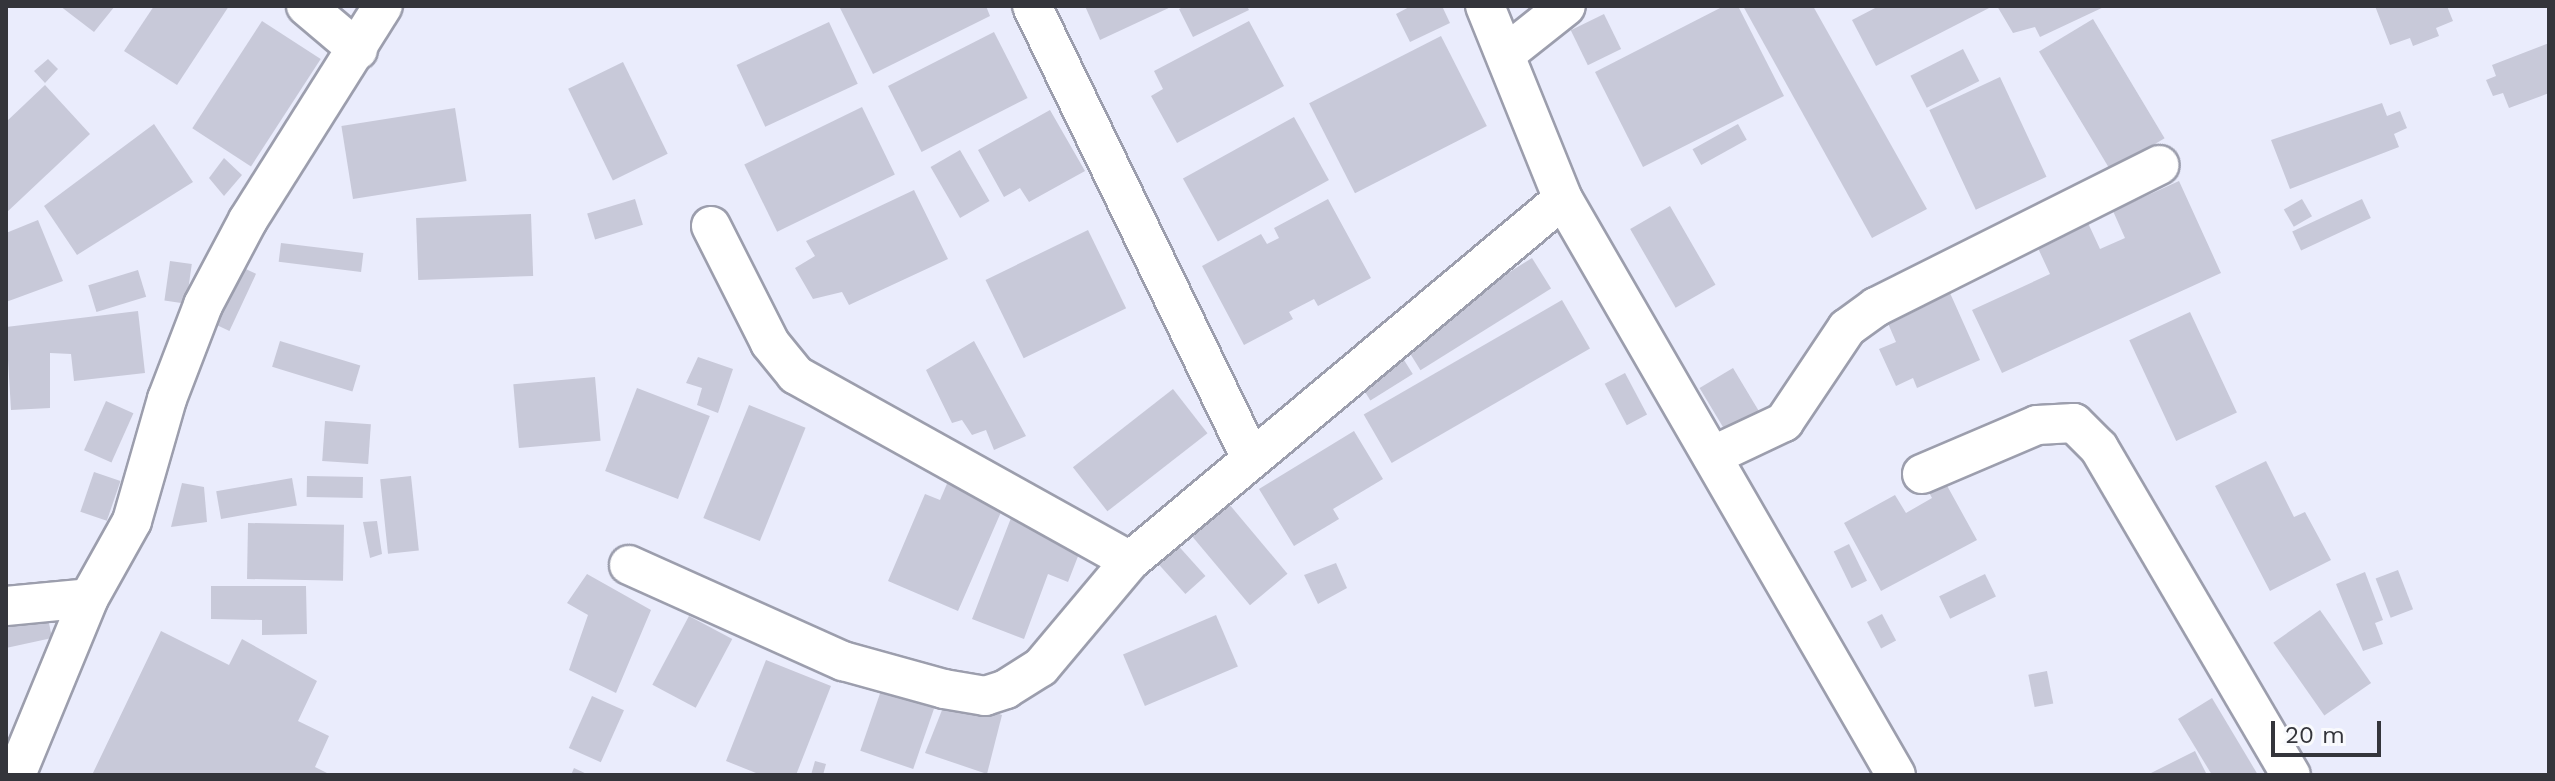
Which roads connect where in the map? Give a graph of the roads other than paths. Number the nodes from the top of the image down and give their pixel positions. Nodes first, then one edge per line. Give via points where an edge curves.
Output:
1 (306, 6) edge
2 (383, 6) edge
3 (1032, 6) edge
4 (1485, 6) edge
5 (1566, 6) edge
6 (358, 50) junction
7 (1507, 53) junction
8 (2159, 165) dead end
9 (1563, 199) junction
10 (711, 226) dead end
11 (1712, 456) junction
12 (1251, 458) junction
13 (1922, 474) dead end
14 (1130, 561) junction
15 (629, 565) dead end
16 (89, 598) junction
17 (6, 606) edge
18 (16, 775) edge
19 (1896, 775) edge
20 (2291, 775) edge

1 - 6 street
2 - 6 street
3 - 12 street
4 - 7 street
5 - 7 street
6 - 16 street via 248,220 203,305 167,399 132,521
7 - 9 street
8 - 11 street via 1876,307 1847,328 1784,422
9 - 11 street
9 - 12 street
10 - 14 street via 770,343 796,375
11 - 19 street
12 - 14 street
13 - 20 street via 2037,425 2074,423 2099,448
14 - 15 street via 1041,667 985,696 843,661
16 - 17 street
16 - 18 street

